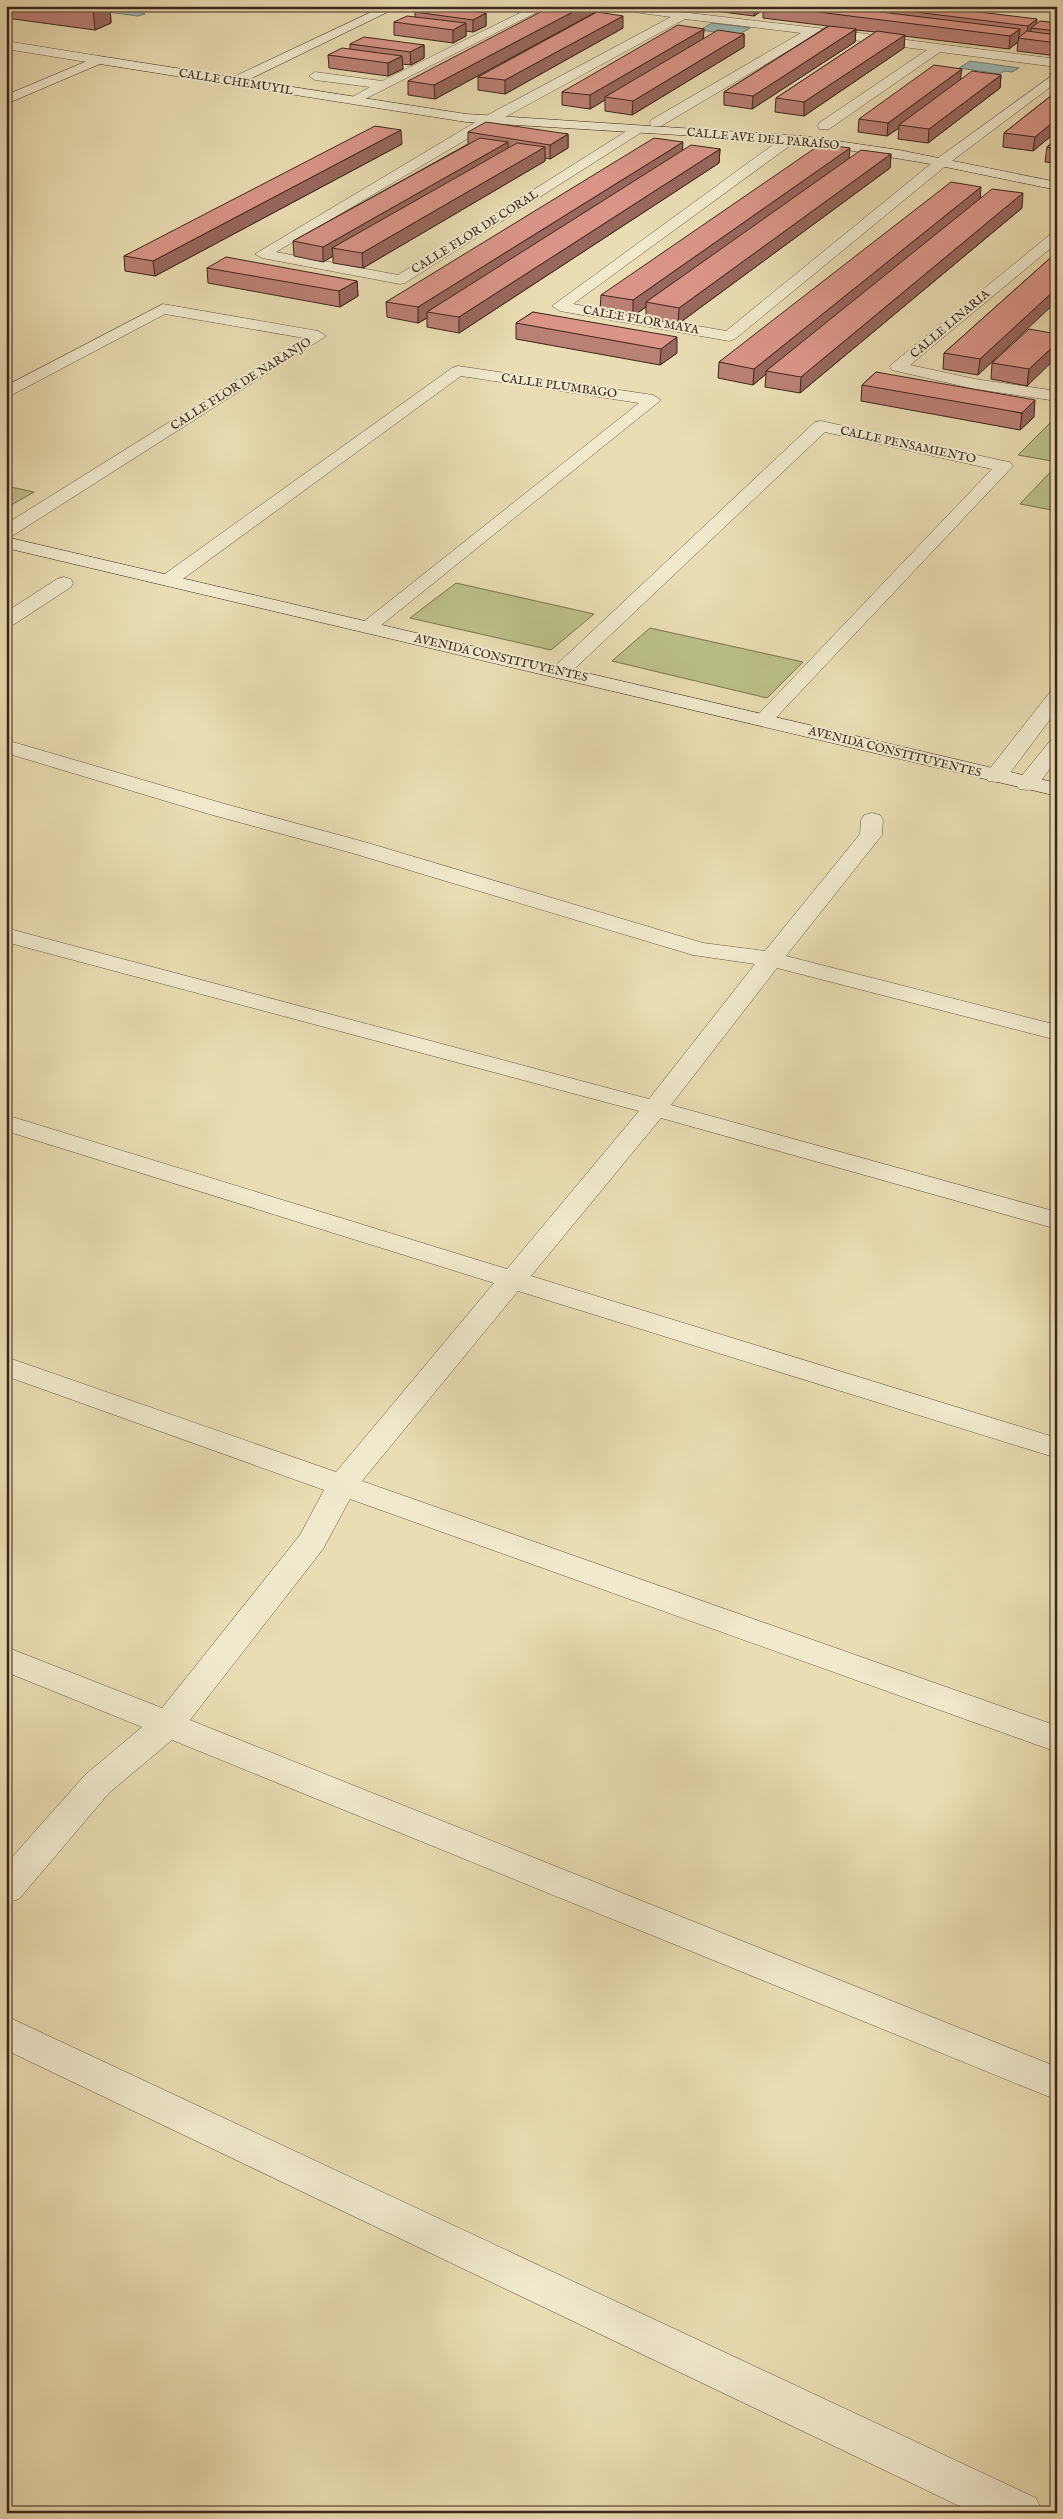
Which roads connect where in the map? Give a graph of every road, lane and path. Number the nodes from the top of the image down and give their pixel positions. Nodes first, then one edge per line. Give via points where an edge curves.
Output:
1 (394, 6) edge
2 (543, 6) edge
3 (995, 6) edge
4 (638, 10) dead end
5 (492, 15) dead end
6 (684, 15) junction
7 (518, 18) junction
8 (998, 19) edge
9 (813, 31) junction
10 (868, 38) edge
11 (891, 42) edge
12 (6, 45) edge
13 (426, 47) edge
14 (938, 48) junction
15 (453, 51) junction
16 (99, 60) junction
17 (1057, 63) edge
18 (315, 76) dead end
19 (1057, 76) edge
20 (235, 82) junction
21 (382, 85) junction
22 (6, 100) edge
23 (353, 100) junction
24 (466, 118) joint
25 (489, 120) junction
26 (656, 123) dead end
27 (824, 126) dead end
28 (638, 130) junction
29 (790, 139) junction
30 (943, 161) junction
31 (1057, 186) edge
32 (1057, 236) edge
33 (6, 393) edge
34 (1057, 396) edge
35 (6, 532) edge
36 (6, 542) edge
37 (169, 580) junction
38 (64, 583) dead end
39 (6, 621) edge
40 (367, 627) junction
41 (560, 672) junction
42 (1057, 696) edge
43 (763, 720) junction
44 (1057, 745) edge
45 (6, 746) edge
46 (996, 776) junction
47 (1027, 784) junction
48 (1057, 790) edge
49 (872, 820) dead end
50 (6, 935) edge
51 (771, 959) junction
52 (1057, 1034) edge
53 (655, 1108) junction
54 (6, 1123) edge
55 (1057, 1221) edge
56 (513, 1278) junction
57 (6, 1366) edge
58 (1057, 1448) edge
59 (342, 1485) junction
60 (6, 1660) edge
61 (168, 1724) junction
62 (1057, 1739) edge
63 (6, 1889) edge
64 (6, 2032) edge
65 (1057, 2084) edge
66 (1020, 2513) edge

1 - 20 street
2 - 7 street
3 - 8 street via 975,16
4 - 6 street
5 - 7 street
6 - 9 street
6 - 25 street
7 - 15 street
9 - 10 street
9 - 26 street
11 - 14 street
12 - 16 street, CALLE CHEMUYIL
13 - 15 street
14 - 17 street
14 - 27 street
15 - 21 street
16 - 20 street, CALLE CHEMUYIL
16 - 22 street
18 - 21 street
19 - 30 street
20 - 23 street, CALLE CHEMUYIL
21 - 23 street
23 - 24 street, CALLE CHEMUYIL
24 - 25 street, CALLE AVE DEL PARAÍSO
25 - 28 street, CALLE AVE DEL PARAÍSO
25 - 28 street, CALLE FLOR DE CORAL via 262,254 400,280
28 - 29 street, CALLE AVE DEL PARAÍSO
29 - 30 street, CALLE AVE DEL PARAÍSO
29 - 30 street, CALLE FLOR MAYA via 560,306 729,336
30 - 31 street, CALLE AVE DEL PARAÍSO
32 - 34 street, CALLE LINARIA via 898,367 975,384
33 - 35 street, CALLE FLOR DE NARANJO via 163,309 318,336
36 - 37 street, AVENIDA CONSTITUYENTES
37 - 40 street, AVENIDA CONSTITUYENTES
37 - 40 street, CALLE PLUMBAGO via 458,371 652,400
38 - 39 street
40 - 41 street, AVENIDA CONSTITUYENTES
41 - 43 street, AVENIDA CONSTITUYENTES
41 - 43 street, CALLE PENSAMIENTO via 821,426 1004,466
42 - 46 street
43 - 46 street, AVENIDA CONSTITUYENTES
44 - 47 street
45 - 51 street via 217,809 370,850 701,950
46 - 47 street, AVENIDA CONSTITUYENTES
47 - 48 street
49 - 51 street via 871,835
50 - 53 street
51 - 52 street
51 - 53 street
53 - 55 street
53 - 56 street
54 - 56 street
56 - 58 street
56 - 59 street
57 - 59 street
59 - 61 street via 312,1541
59 - 62 street
60 - 61 street
61 - 63 street via 97,1784
61 - 65 street
64 - 66 street

